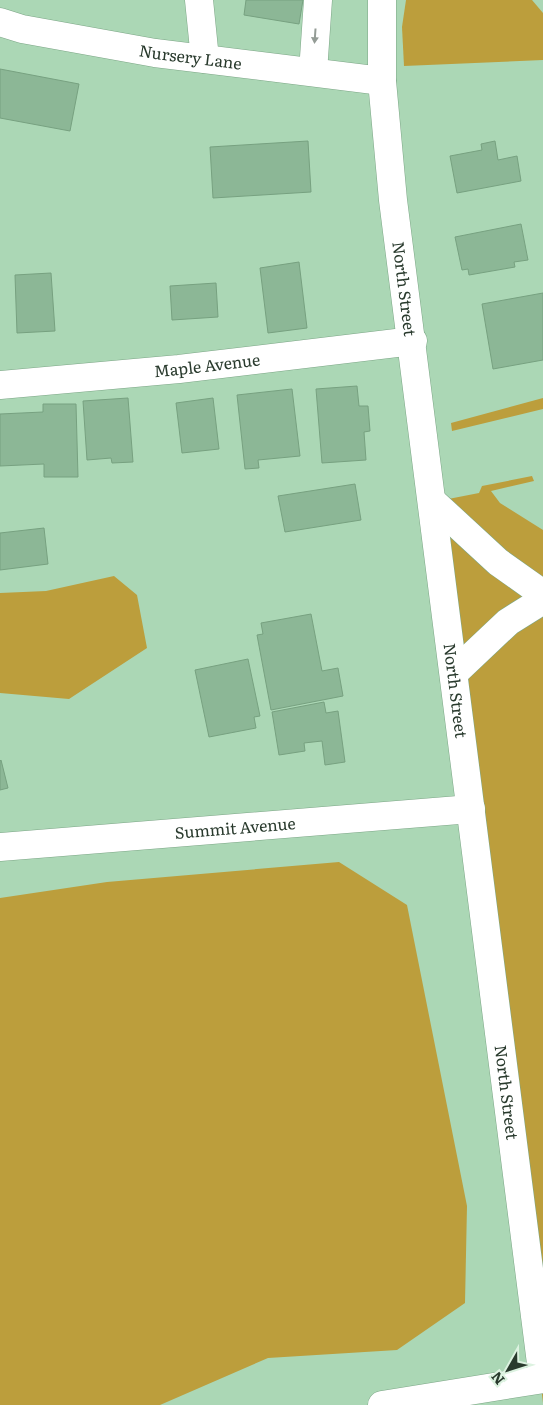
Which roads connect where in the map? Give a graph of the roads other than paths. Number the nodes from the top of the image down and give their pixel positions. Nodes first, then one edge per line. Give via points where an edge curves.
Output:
1 (199, 0) edge
2 (318, 0) edge
3 (382, 0) edge
4 (0, 22) edge
5 (205, 60) junction
6 (313, 72) junction
7 (382, 80) junction
8 (412, 341) junction
9 (0, 385) edge
10 (433, 502) junction
11 (543, 594) edge
12 (543, 600) edge
13 (454, 673) junction
14 (471, 809) junction
15 (0, 847) edge
16 (543, 1379) edge
17 (382, 1405) edge

1 - 5 street
2 -> 6 street
3 - 7 street, North Street
4 - 5 street, Nursery Lane via 22,29
5 - 6 street, Nursery Lane
6 - 7 street, Nursery Lane
7 - 8 street, North Street via 393,200
8 - 9 street, Maple Avenue via 179,369
8 - 10 street, North Street
10 - 11 street via 498,562
10 - 13 street, North Street
12 - 13 street via 508,622
13 - 14 street, North Street
14 - 15 street, Summit Avenue
14 - 16 street, North Street
16 - 17 street

